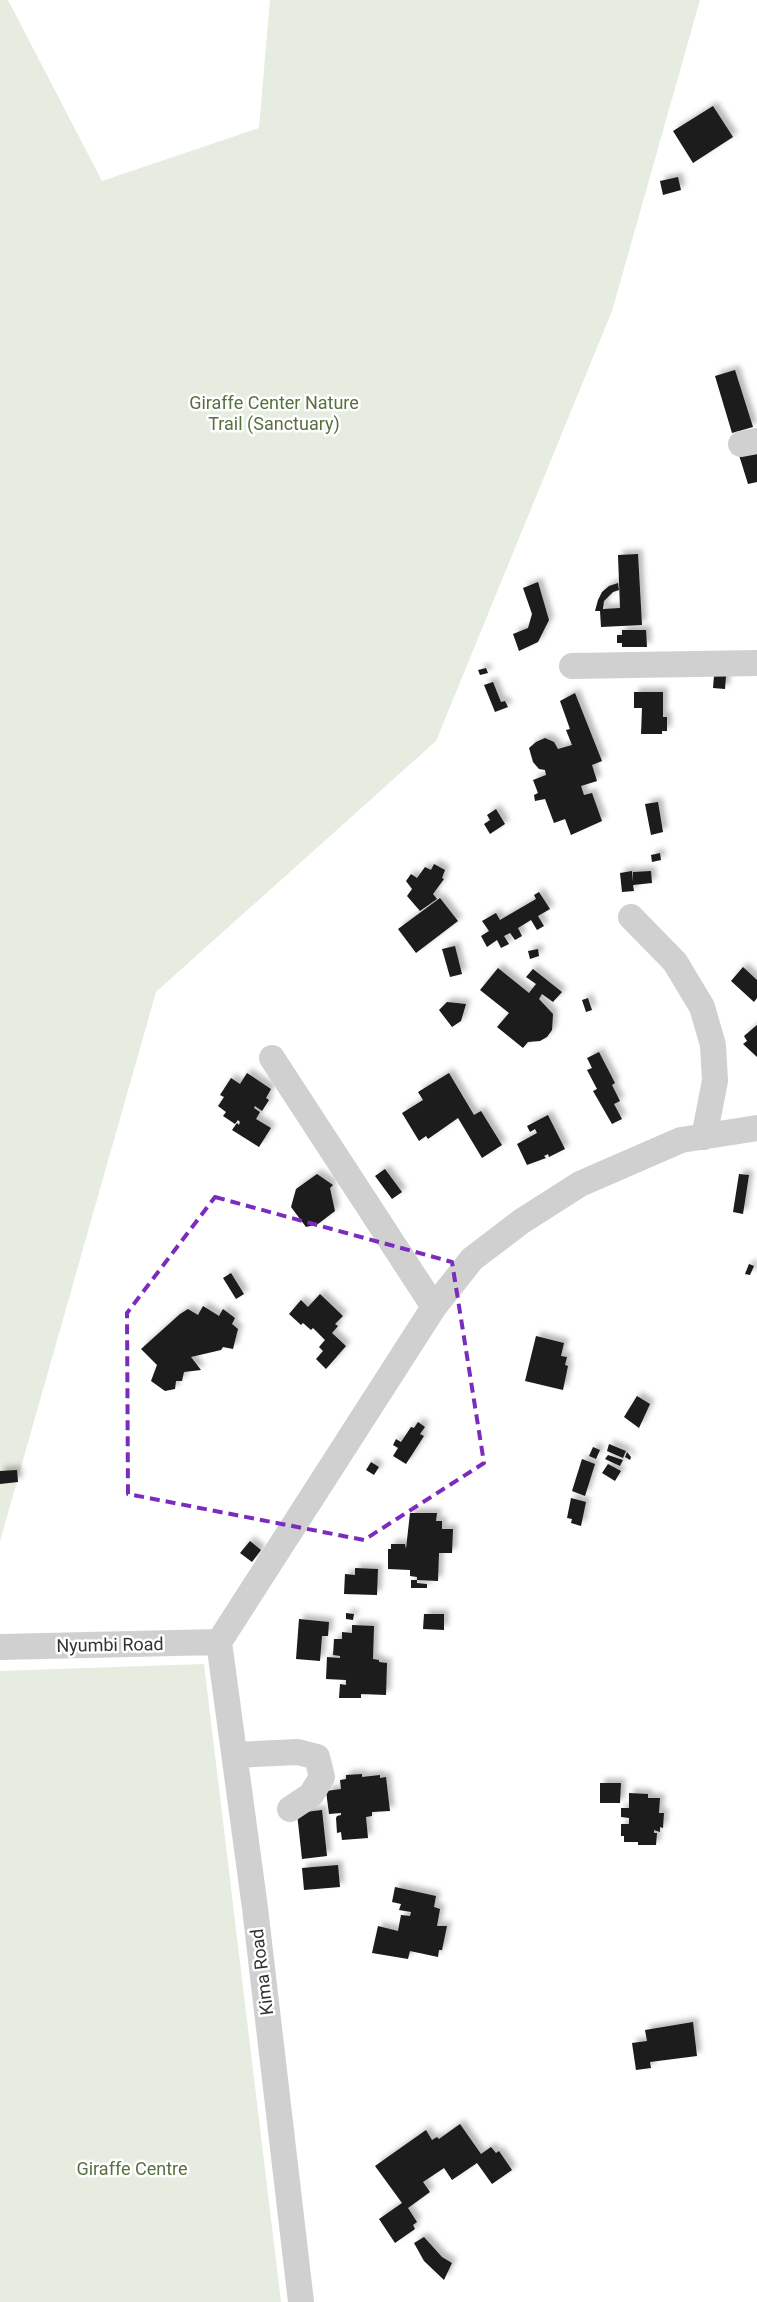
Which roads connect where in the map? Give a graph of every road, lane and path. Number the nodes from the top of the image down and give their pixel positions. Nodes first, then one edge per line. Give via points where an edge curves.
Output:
1 (757, 663) edge
2 (572, 666) dead end
3 (631, 917) dead end
4 (272, 1058) dead end
5 (757, 1128) edge
6 (704, 1137) junction
7 (434, 1307) junction
8 (219, 1642) junction
9 (0, 1647) edge
10 (234, 1755) junction
11 (290, 1809) dead end
12 (300, 2302) edge

1 - 2 street
3 - 6 street via 675,962 702,1007 713,1045 715,1081
4 - 7 street
5 - 6 street
6 - 7 street via 681,1140 580,1184 522,1221 472,1259
7 - 8 street
8 - 9 street, Nyumbi Road
8 - 10 street, Kima Road
10 - 11 street via 298,1752 317,1757 322,1777 311,1795
10 - 12 street, Kima Road via 255,1908

